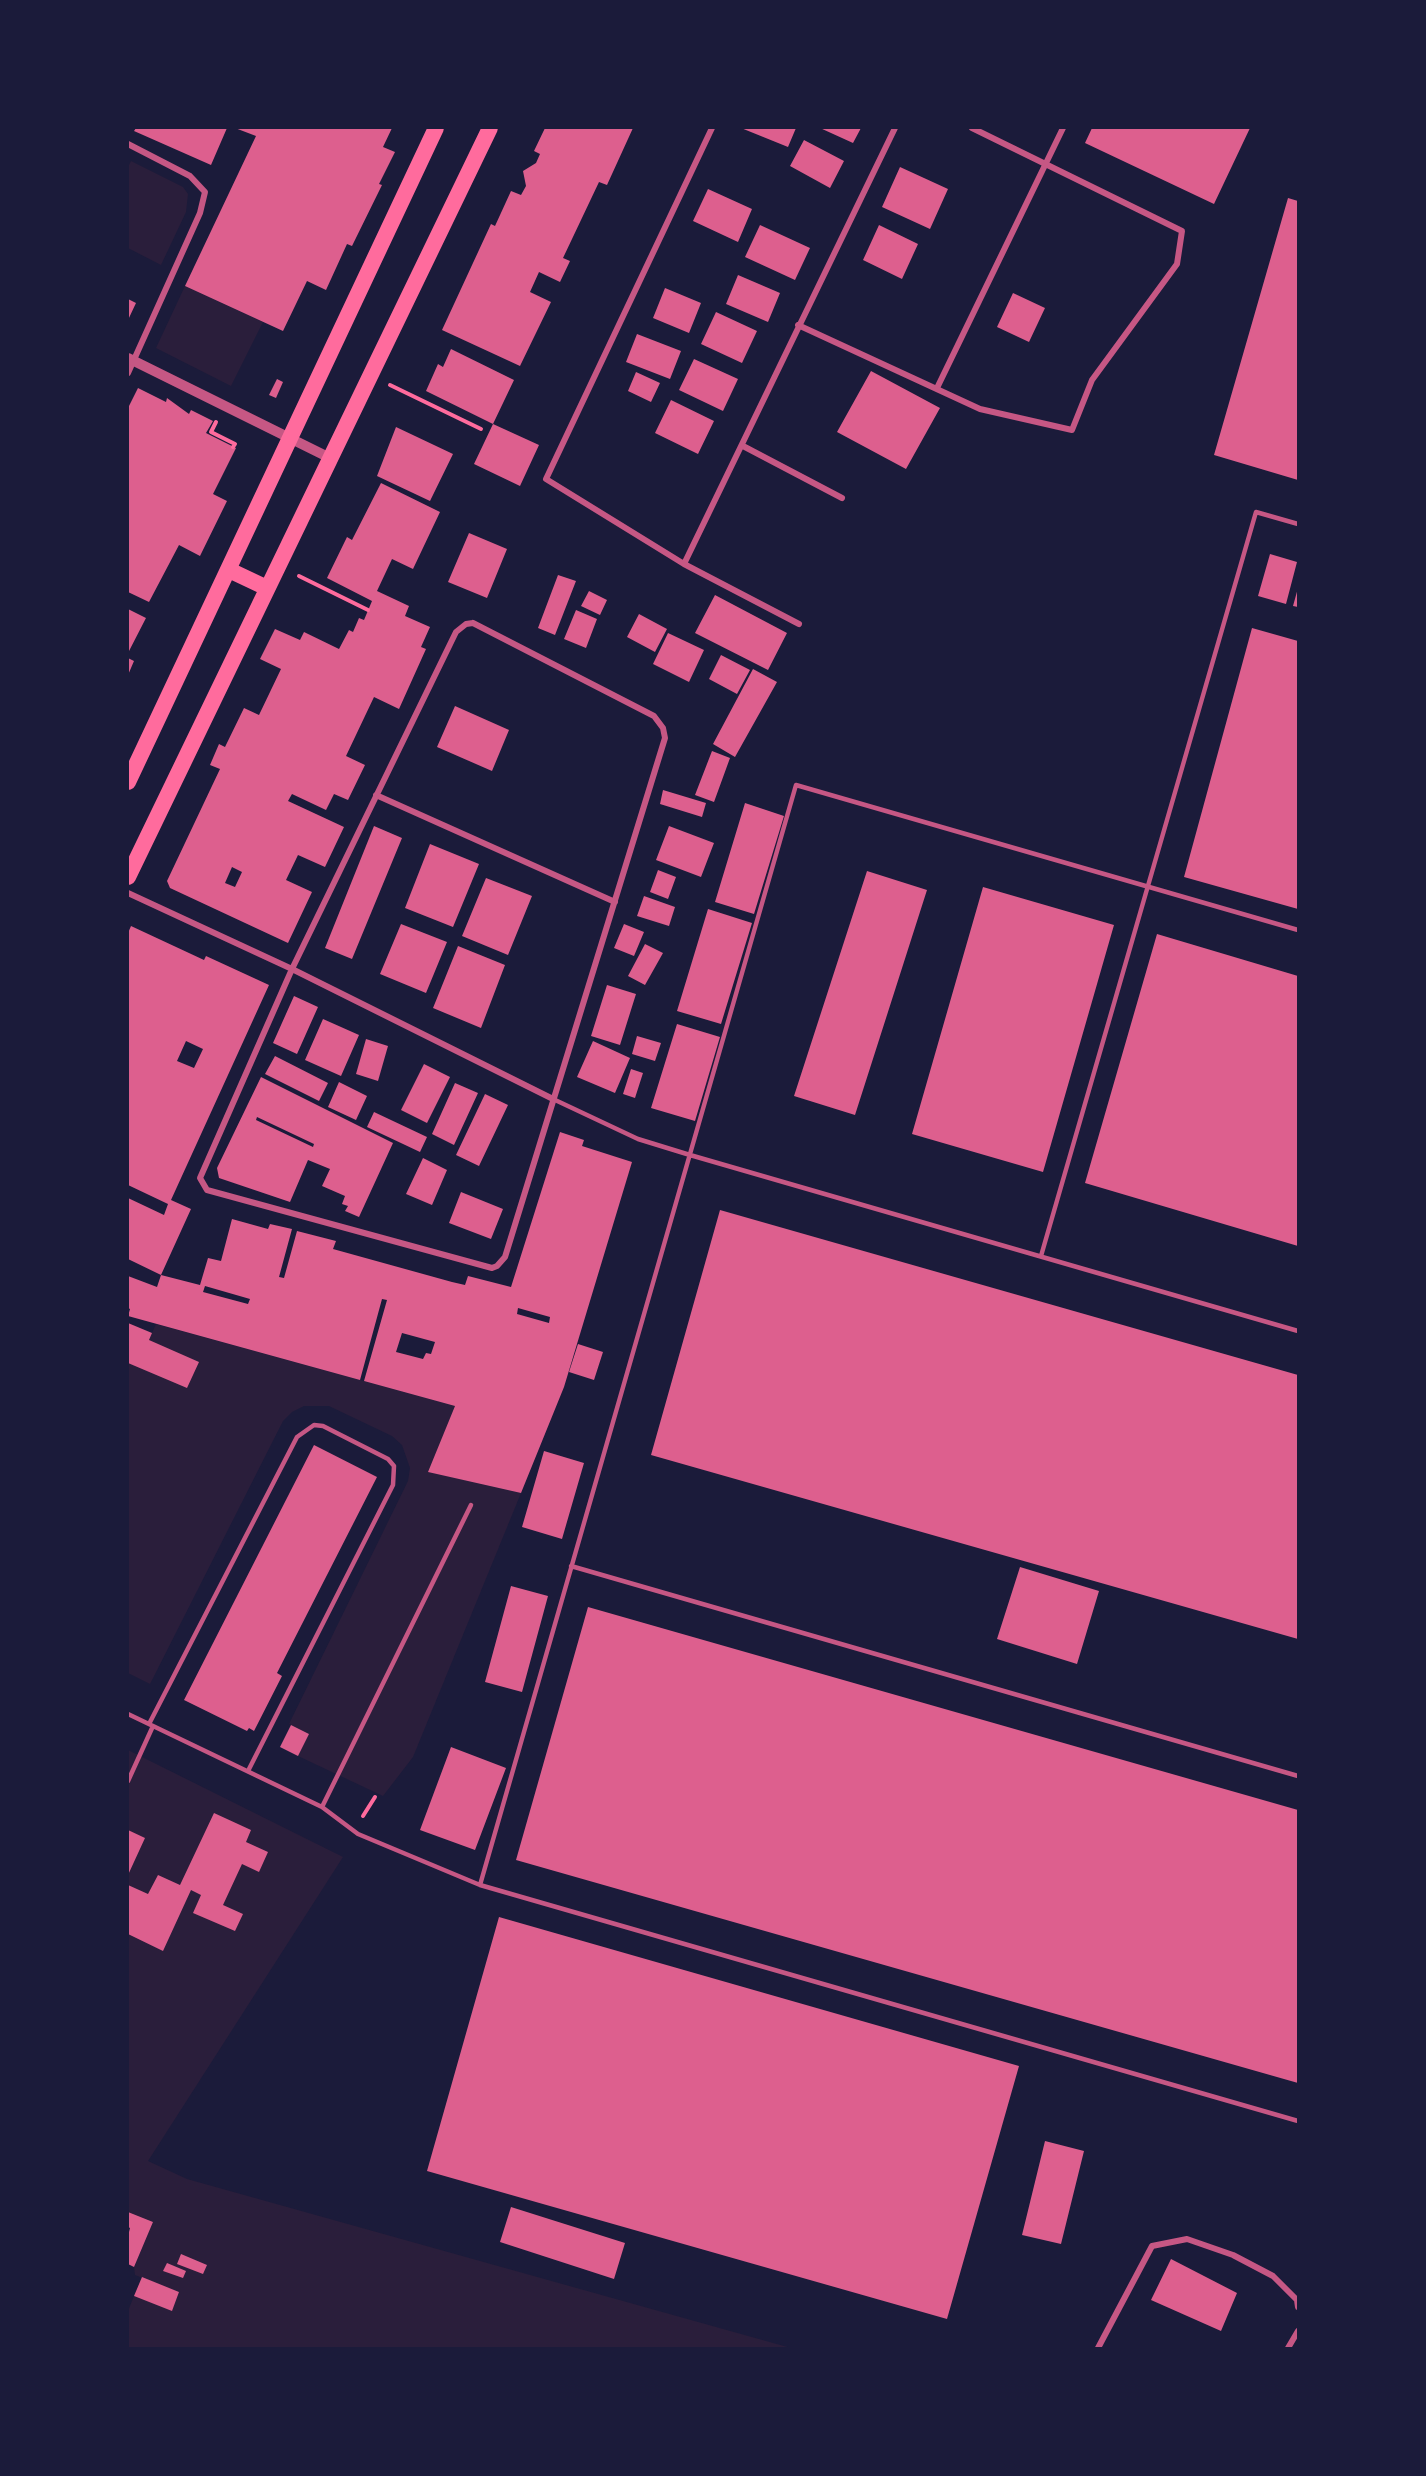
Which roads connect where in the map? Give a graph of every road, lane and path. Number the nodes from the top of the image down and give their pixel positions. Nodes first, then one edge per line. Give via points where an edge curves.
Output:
1 (436, 128) edge
2 (490, 128) edge
3 (712, 128) edge
4 (895, 128) edge
5 (972, 128) edge
6 (1063, 128) edge
7 (128, 144) edge
8 (1045, 164) junction
9 (798, 325) junction
10 (130, 360) edge
11 (128, 373) edge
12 (389, 385) dead end
13 (937, 388) junction
14 (216, 423) dead end
15 (481, 429) dead end
16 (288, 437) junction
17 (233, 447) dead end
18 (743, 447) junction
19 (330, 458) junction
20 (842, 498) dead end
21 (1299, 524) edge
22 (684, 564) junction
23 (230, 570) junction
24 (297, 575) dead end
25 (267, 588) junction
26 (368, 610) dead end
27 (799, 624) dead end
28 (132, 763) edge
29 (128, 782) edge
30 (376, 795) junction
31 (128, 877) edge
32 (1148, 887) junction
33 (128, 893) edge
34 (615, 902) junction
35 (1299, 930) edge
36 (292, 969) junction
37 (553, 1099) junction
38 (690, 1155) junction
39 (1041, 1256) junction
40 (1299, 1331) edge
41 (471, 1505) dead end
42 (572, 1566) junction
43 (128, 1714) edge
44 (151, 1725) junction
45 (248, 1771) junction
46 (1299, 1776) edge
47 (128, 1781) edge
48 (322, 1807) junction
49 (480, 1885) junction
50 (1299, 2121) edge
51 (1299, 2307) edge
52 (1299, 2331) edge
53 (1098, 2349) edge
54 (1288, 2349) edge

1 - 16 highway
2 - 19 highway
3 - 22 street via 546,479
4 - 9 street
5 - 8 street
6 - 8 street
7 - 10 street via 190,176 205,192 200,213
8 - 13 street
8 - 13 street via 1182,231 1177,264 1092,380 1072,429 980,409
9 - 13 street
9 - 18 street
10 - 11 street
10 - 16 street
12 - 15 path
14 - 17 path via 211,432 235,444
16 - 19 street
16 - 23 highway
18 - 20 street
18 - 22 street
19 - 25 highway
21 - 32 lane via 1256,512
22 - 27 street
23 - 25 highway
23 - 28 highway
24 - 26 path
25 - 31 highway
28 - 29 highway
30 - 34 street
30 - 34 street via 456,632 466,624 479,626 648,712 663,728 662,749
30 - 36 street
32 - 35 lane
32 - 38 lane via 796,785
32 - 39 lane
33 - 36 street
34 - 37 street
36 - 37 street
36 - 37 street via 202,1172 201,1183 207,1190 492,1268 505,1257
37 - 38 lane via 638,1138
38 - 39 lane
38 - 42 lane
39 - 40 lane
41 - 48 lane
42 - 46 lane
42 - 49 lane
43 - 44 lane
44 - 45 lane
44 - 45 lane via 297,1437 314,1425 323,1426 388,1459 394,1466 393,1485
44 - 47 lane
45 - 48 lane
48 - 49 lane via 357,1834
49 - 50 lane
51 - 53 street via 1273,2276 1233,2255 1187,2239 1152,2246
52 - 54 street

